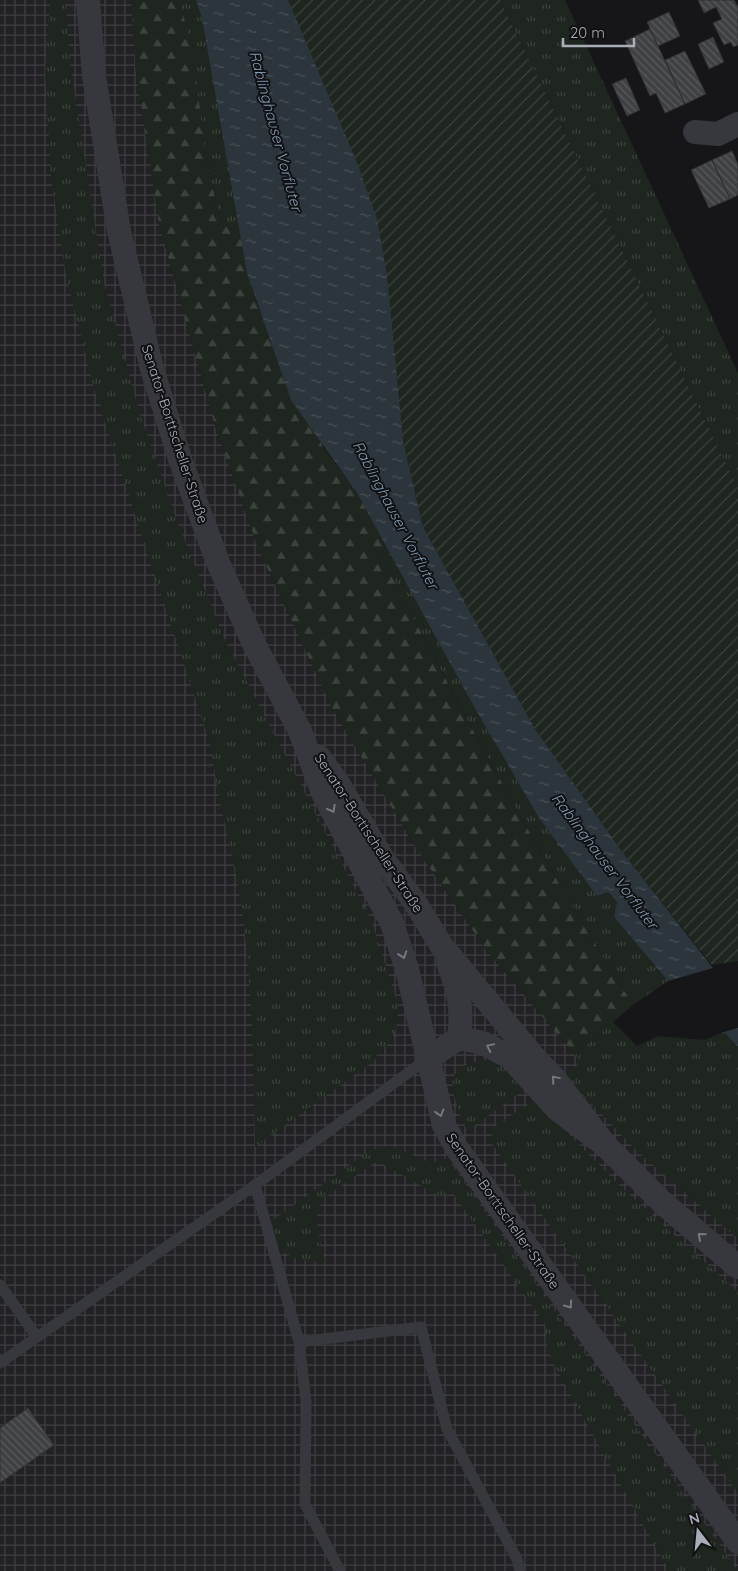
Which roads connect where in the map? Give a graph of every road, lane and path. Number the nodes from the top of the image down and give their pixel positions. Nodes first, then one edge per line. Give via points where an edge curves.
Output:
1 (88, 0) edge
2 (738, 124) edge
3 (695, 132) dead end
4 (300, 732) junction
5 (441, 945) junction
6 (459, 1038) junction
7 (427, 1059) junction
8 (606, 1146) junction
9 (255, 1185) junction
10 (738, 1267) edge
11 (0, 1285) edge
12 (37, 1337) junction
13 (299, 1342) junction
14 (0, 1363) edge
15 (738, 1542) edge
16 (340, 1571) edge
17 (520, 1571) edge

1 - 4 street, Senator-Borttscheller-Straße via 94,76 119,231 152,369 217,560 253,642
2 - 3 street via 718,134
4 - 5 street, Senator-Borttscheller-Straße via 339,784 381,856
4 -> 7 street, Senator-Borttscheller-Straße via 323,793 392,923 407,969
5 - 6 street via 458,990 462,1014
8 -> 5 street, Senator-Borttscheller-Straße via 554,1078 532,1056
6 - 7 street
8 -> 6 street, Senator-Borttscheller-Straße via 557,1109 510,1057 483,1043
7 - 9 lane
7 -> 15 street, Senator-Borttscheller-Straße via 444,1125 456,1147
10 -> 8 street, Senator-Borttscheller-Straße via 663,1203
9 - 12 lane
9 - 13 lane
11 - 12 lane
12 - 14 lane
13 - 16 lane via 306,1401 305,1504
13 - 17 lane via 421,1326 447,1429 517,1559

